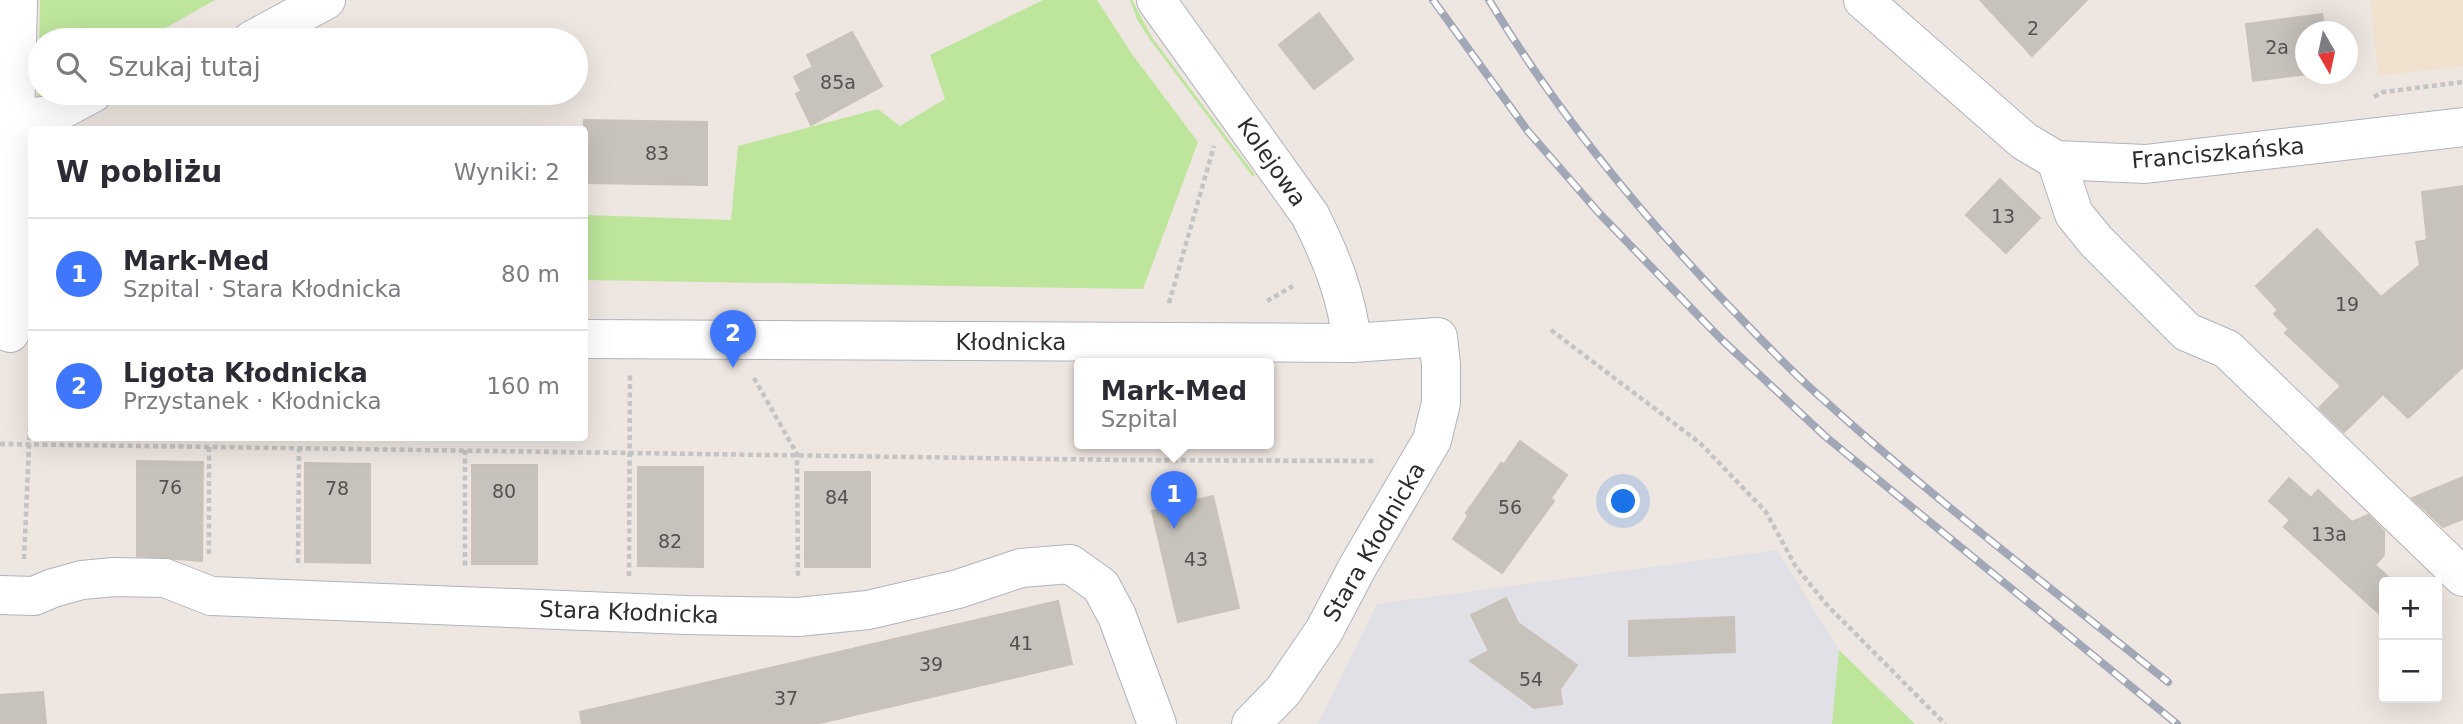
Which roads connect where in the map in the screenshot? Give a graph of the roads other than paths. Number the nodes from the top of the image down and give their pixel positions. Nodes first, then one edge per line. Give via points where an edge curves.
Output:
1 (18, 0) edge
2 (326, 0) edge
3 (1156, 0) edge
4 (1863, 0) edge
5 (274, 28) edge
6 (71, 105) edge
7 (16, 119) junction
8 (2463, 127) edge
9 (2056, 160) junction
10 (14, 334) edge
11 (1437, 338) joint
12 (588, 339) edge
13 (1352, 343) junction
14 (2463, 577) edge
15 (11, 596) edge
16 (1157, 724) edge
17 (1251, 724) edge

1 - 7 street
2 - 5 street
3 - 13 street, Kolejowa via 1310,215 1341,286
4 - 9 street, Franciszkańska via 2024,142
6 - 7 street via 52,115
7 - 10 street
8 - 9 street, Franciszkańska via 2146,164
9 - 14 street via 2074,214 2096,241 2187,332 2227,349
11 - 13 street, Kłodnicka
11 - 17 street, Stara Kłodnicka via 1440,414 1432,440 1324,631 1283,691
12 - 13 street, Kłodnicka
15 - 16 street, Stara Kłodnicka via 34,596 82,580 165,578 209,596 798,617 868,610 958,589 1021,568 1070,564 1101,586

